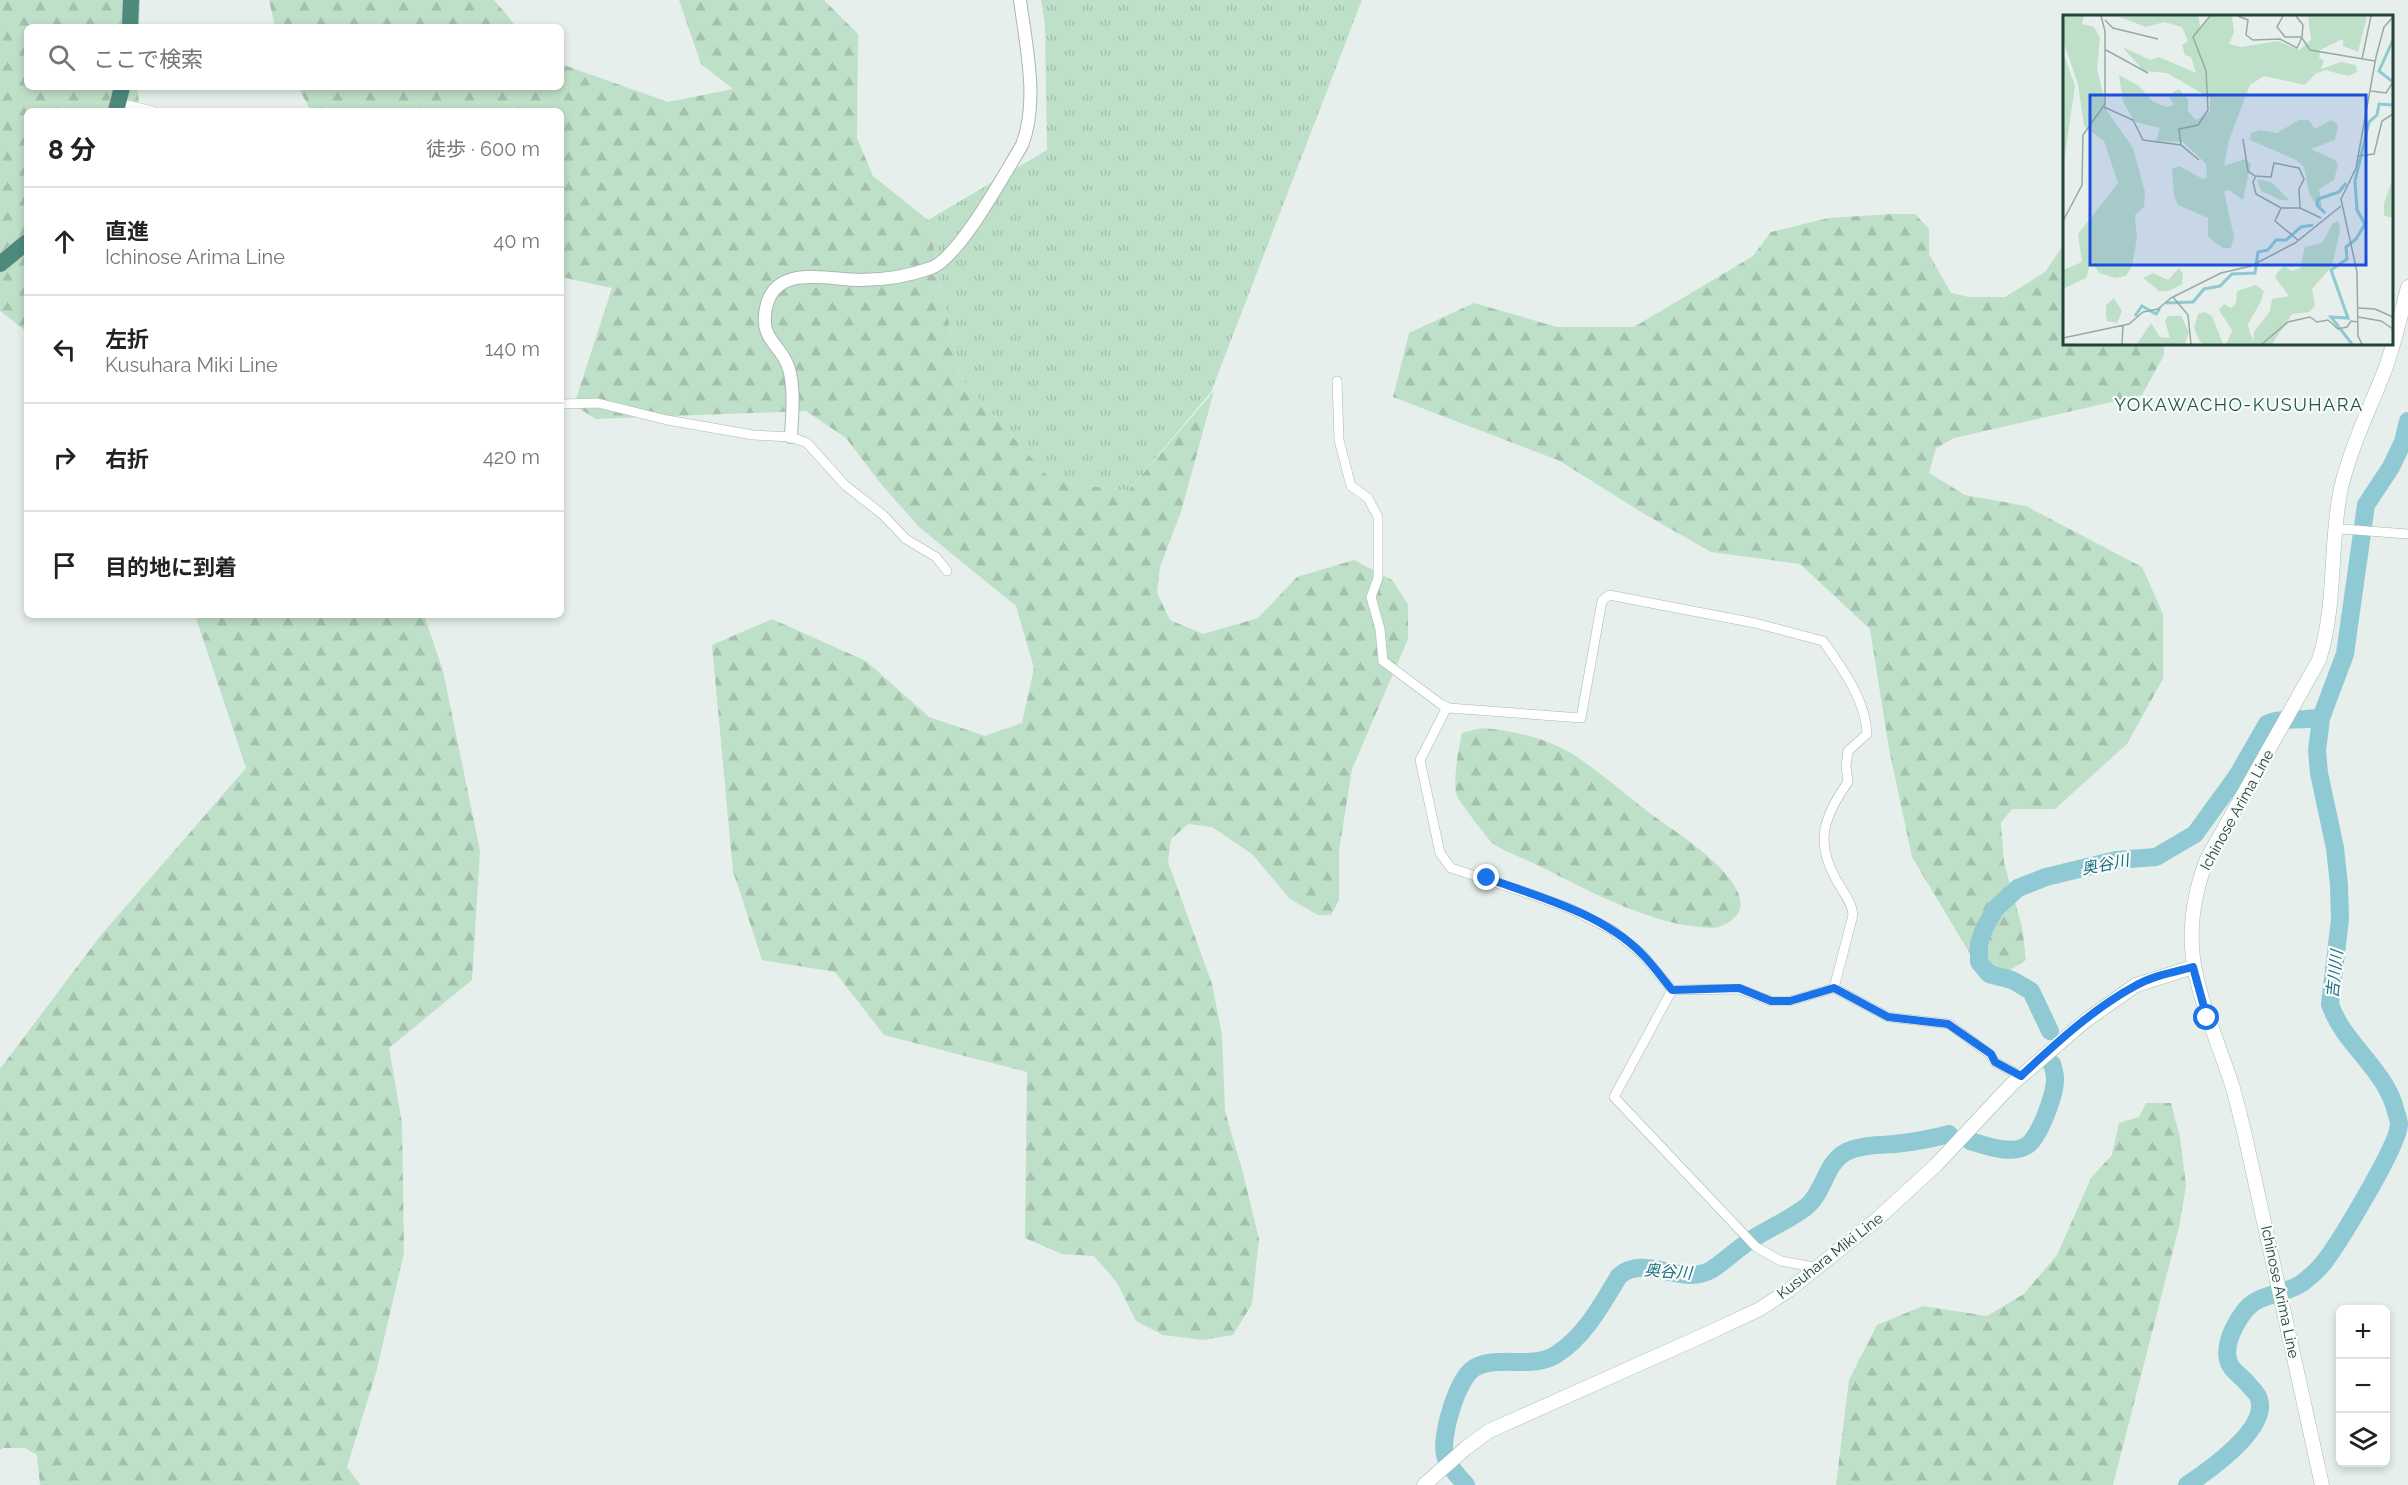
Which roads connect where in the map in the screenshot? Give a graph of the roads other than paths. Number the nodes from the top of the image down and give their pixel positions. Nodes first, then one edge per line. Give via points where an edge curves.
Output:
1 (132, 0) edge
2 (1020, 0) edge
3 (130, 24) edge
4 (119, 100) edge
5 (144, 108) edge
6 (24, 244) edge
7 (0, 264) edge
8 (2408, 287) edge
9 (2393, 340) edge
10 (2392, 345) edge
11 (1337, 381) dead end
12 (564, 404) edge
13 (791, 437) junction
14 (2338, 531) junction
15 (2408, 534) edge
16 (947, 571) dead end
17 (1447, 707) junction
18 (2193, 967) junction
19 (1834, 988) junction
20 (1672, 990) junction
21 (2021, 1076) junction
22 (1819, 1268) junction
23 (1424, 1485) edge
24 (2322, 1485) edge

1 - 3 highway
2 - 13 street via 1031,103 1027,132 982,210 947,257 931,268 879,279 803,276 780,285 771,294 764,320 769,338 789,368
4 - 5 street
6 - 7 highway
8 - 9 main road, Ichinose Arima Line
10 - 14 main road, Ichinose Arima Line via 2342,484
11 - 17 street via 1339,440 1351,486 1368,498 1378,516 1378,578 1371,597 1383,661
12 - 13 street via 598,403 753,435
13 - 16 street via 807,443 845,485 906,539 936,557
14 - 15 street
14 - 18 main road, Ichinose Arima Line via 2327,637 2319,660 2203,870 2193,909
17 - 19 street via 1581,718 1602,601 1609,595 1821,639 1863,708 1867,734 1848,751 1848,782 1825,823 1823,849 1853,915
17 - 20 street via 1420,760 1440,853 1451,868 1570,909 1612,930 1642,954
18 - 21 main road, Kusuhara Miki Line via 2136,985 2085,1021
18 - 24 main road, Ichinose Arima Line via 2244,1131
19 - 20 street via 1790,1001 1771,1001 1739,988
19 - 21 street via 1888,1017 1948,1024 1991,1054 1995,1062
20 - 22 street via 1614,1097 1756,1247 1781,1261
21 - 22 main road, Kusuhara Miki Line via 1936,1165
22 - 23 main road, Kusuhara Miki Line via 1760,1309 1489,1431

